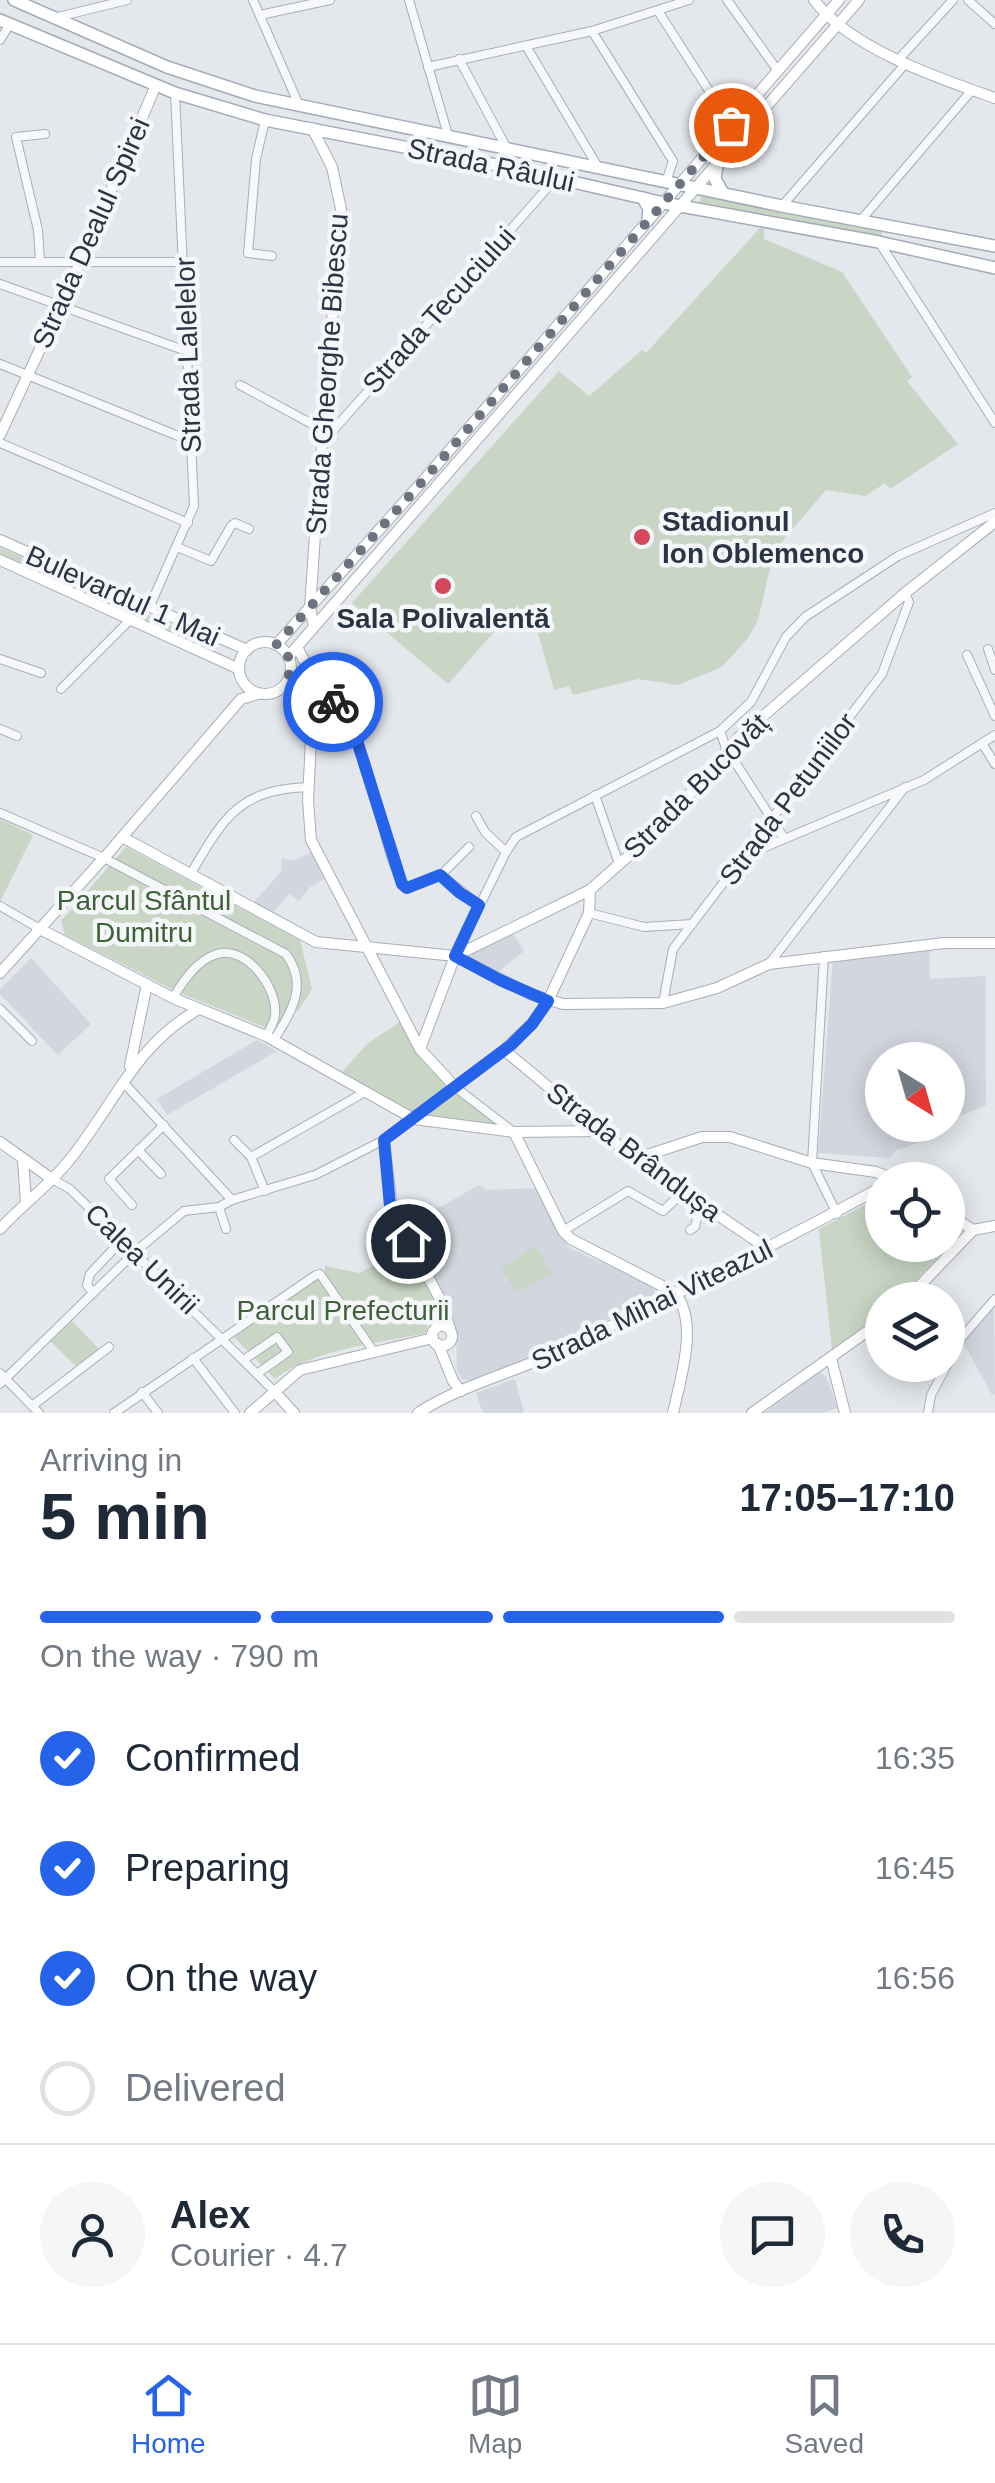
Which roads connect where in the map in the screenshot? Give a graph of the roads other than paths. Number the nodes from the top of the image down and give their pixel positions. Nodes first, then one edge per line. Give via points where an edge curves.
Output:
1 (14, 0) edge
2 (127, 0) edge
3 (254, 0) edge
4 (330, 0) edge
5 (409, 0) edge
6 (689, 0) edge
7 (727, 0) edge
8 (814, 0) edge
9 (839, 0) edge
10 (859, 0) edge
11 (953, 0) edge
12 (968, 0) edge
13 (658, 11) junction
14 (260, 15) junction
15 (826, 16) junction
16 (52, 18) junction
17 (5, 22) edge
18 (995, 24) edge
19 (837, 25) junction
20 (592, 31) junction
21 (0, 40) edge
22 (526, 46) junction
23 (459, 60) junction
24 (903, 61) junction
25 (428, 67) junction
26 (778, 71) junction
27 (156, 85) junction
28 (972, 90) junction
29 (175, 93) junction
30 (995, 98) edge
31 (299, 105) junction
32 (265, 120) junction
33 (731, 125) junction
34 (312, 128) junction
35 (45, 134) dead end
36 (448, 135) junction
37 (506, 147) junction
38 (718, 160) junction
39 (598, 167) junction
40 (556, 178) junction
41 (673, 183) junction
42 (694, 187) junction
43 (723, 193) junction
44 (644, 198) junction
45 (664, 203) junction
46 (679, 205) junction
47 (782, 206) junction
48 (648, 220) junction
49 (860, 220) junction
50 (879, 242) junction
51 (995, 246) edge
52 (272, 256) dead end
53 (0, 262) edge
54 (40, 262) junction
55 (185, 262) junction
56 (80, 263) junction
57 (995, 268) edge
58 (0, 284) edge
59 (60, 306) junction
60 (188, 352) junction
61 (0, 364) edge
62 (27, 376) junction
63 (240, 385) dead end
64 (995, 423) edge
65 (0, 435) edge
66 (322, 436) junction
67 (193, 442) junction
68 (0, 443) edge
69 (427, 486) junction
70 (995, 513) edge
71 (995, 522) edge
72 (188, 523) junction
73 (249, 529) dead end
74 (951, 530) junction
75 (0, 540) edge
76 (963, 546) junction
77 (177, 547) junction
78 (0, 560) edge
79 (906, 593) junction
80 (149, 608) junction
81 (307, 612) junction
82 (131, 619) junction
83 (314, 626) junction
84 (276, 645) junction
85 (297, 647) junction
86 (988, 649) dead end
87 (247, 650) junction
88 (966, 655) dead end
89 (288, 656) junction
90 (0, 659) edge
91 (239, 668) junction
92 (995, 670) edge
93 (40, 673) dead end
94 (289, 679) junction
95 (243, 683) junction
96 (62, 689) dead end
97 (313, 692) junction
98 (258, 694) junction
99 (242, 698) junction
100 (751, 702) junction
101 (764, 716) junction
102 (995, 716) edge
103 (0, 729) edge
104 (720, 731) junction
105 (995, 735) edge
106 (17, 736) dead end
107 (982, 743) junction
108 (726, 748) junction
109 (995, 764) edge
110 (905, 787) junction
111 (309, 788) junction
112 (595, 795) junction
113 (0, 813) edge
114 (476, 816) dead end
115 (772, 821) junction
116 (122, 838) junction
117 (784, 838) junction
118 (469, 846) dead end
119 (506, 852) junction
120 (747, 855) junction
121 (104, 858) junction
122 (618, 864) junction
123 (190, 874) junction
124 (440, 875) junction
125 (590, 890) junction
126 (479, 905) junction
127 (0, 906) edge
128 (589, 914) junction
129 (692, 924) junction
130 (40, 929) junction
131 (995, 942) edge
132 (364, 946) junction
133 (455, 956) junction
134 (824, 956) junction
135 (768, 964) junction
136 (0, 973) edge
137 (147, 984) junction
138 (173, 998) junction
139 (548, 1001) junction
140 (663, 1003) junction
141 (0, 1008) edge
142 (200, 1009) junction
143 (270, 1038) junction
144 (32, 1041) dead end
145 (420, 1049) junction
146 (504, 1050) junction
147 (130, 1070) junction
148 (122, 1082) junction
149 (455, 1088) junction
150 (365, 1092) junction
151 (414, 1119) junction
152 (164, 1125) junction
153 (599, 1130) junction
154 (514, 1132) junction
155 (234, 1140) dead end
156 (384, 1140) junction
157 (0, 1142) edge
158 (138, 1150) junction
159 (251, 1157) junction
160 (636, 1159) junction
161 (23, 1160) junction
162 (812, 1163) junction
163 (865, 1170) edge
164 (161, 1174) dead end
165 (52, 1179) junction
166 (265, 1191) junction
167 (682, 1192) junction
168 (865, 1198) edge
169 (232, 1200) junction
170 (26, 1202) junction
171 (700, 1204) junction
172 (132, 1205) dead end
173 (219, 1207) junction
174 (837, 1214) junction
175 (965, 1225) edge
176 (995, 1226) edge
177 (0, 1229) edge
178 (226, 1230) dead end
179 (690, 1230) dead end
180 (973, 1230) junction
181 (563, 1231) junction
182 (122, 1240) junction
183 (768, 1248) junction
184 (135, 1252) junction
185 (108, 1253) junction
186 (121, 1266) junction
187 (923, 1282) edge
188 (93, 1293) junction
189 (678, 1294) junction
190 (995, 1299) edge
191 (444, 1328) junction
192 (865, 1333) edge
193 (965, 1334) edge
194 (223, 1337) junction
195 (440, 1341) junction
196 (109, 1347) dead end
197 (374, 1352) junction
198 (193, 1358) junction
199 (831, 1358) junction
200 (245, 1359) junction
201 (258, 1373) junction
202 (2, 1378) edge
203 (938, 1382) edge
204 (457, 1386) junction
205 (274, 1391) junction
206 (142, 1392) junction
207 (36, 1410) edge
208 (114, 1413) edge
209 (158, 1413) edge
210 (235, 1413) edge
211 (250, 1413) edge
212 (294, 1413) edge
213 (418, 1413) edge
214 (673, 1413) edge
215 (752, 1413) edge
216 (845, 1413) edge
217 (928, 1413) edge

1 - 16 main road, Strada Râului
2 - 16 street
3 - 14 street
4 - 14 street
5 - 25 street
6 - 13 street
7 - 26 street
8 - 15 street
9 - 15 street
10 - 19 street
11 - 24 street
12 - 18 street
13 - 20 street
13 - 33 street
14 - 31 street
15 - 19 street
15 - 26 street
16 - 31 main road, Strada Râului via 167,66
17 - 21 street
17 - 27 main road, Strada Râului
19 - 24 street
19 - 38 street
20 - 22 street
20 - 41 street via 673,161
22 - 23 street
22 - 39 street
23 - 25 street
23 - 37 street
24 - 28 street
24 - 47 street
25 - 36 street
26 - 33 street
27 - 29 main road, Strada Râului
27 - 56 street, Strada Dealul Spirei
28 - 30 street
28 - 49 street
29 - 32 main road, Strada Râului
29 - 55 street, Strada Lalelelor
31 - 36 main road, Strada Râului
32 - 34 main road, Strada Râului
32 - 52 street via 248,253
33 - 41 street
34 - 40 main road, Strada Râului
34 - 66 street, Strada Gheorghe Bibescu via 332,167 341,208
35 - 54 street via 16,136
36 - 37 main road, Strada Râului
37 - 39 main road, Strada Râului
38 - 42 street
38 - 43 main road via 715,179
39 - 41 main road, Strada Râului
40 - 44 main road, Strada Râului
40 - 66 street, Strada Tecuciului
41 - 42 main road, Strada Râului
41 - 45 street
42 - 43 main road, Strada Râului
42 - 46 street
43 - 47 main road, Strada Râului
44 - 45 main road, Strada Râului
44 - 48 main road
45 - 46 main road, Strada Râului
45 - 48 street
46 - 50 main road, Strada Râului
46 - 69 street
47 - 49 main road, Strada Râului
48 - 69 street
49 - 51 main road, Strada Râului
50 - 57 main road, Strada Râului
50 - 64 street
53 - 54 street
54 - 56 street
55 - 56 street
55 - 60 street, Strada Lalelelor
56 - 59 street, Strada Dealul Spirei
58 - 59 street
59 - 60 street
59 - 62 street, Strada Dealul Spirei
60 - 67 street, Strada Lalelelor
61 - 62 street
62 - 65 street, Strada Dealul Spirei
62 - 67 street
63 - 66 street
66 - 81 street, Strada Gheorghe Bibescu
67 - 72 street, Strada Lalelelor
68 - 72 street
69 - 81 street
69 - 83 street
70 - 74 street
71 - 76 street, Strada Bucovăț
72 - 77 street, Strada Lalelelor
73 - 77 street via 230,526 211,561
74 - 76 street
74 - 100 street via 898,556 796,624
75 - 80 street, Bulevardul 1 Mai
76 - 79 street, Strada Bucovăț
77 - 80 street, Strada Lalelelor
78 - 82 street, Bulevardul 1 Mai
79 - 101 street, Strada Bucovăț
79 - 115 street, Strada Petuniilor via 909,602 882,674
80 - 87 street, Bulevardul 1 Mai
81 - 83 street, Strada Gheorghe Bibescu
81 - 84 street
82 - 91 street, Bulevardul 1 Mai
82 - 96 street
83 - 85 street
84 - 87 street
84 - 89 street
85 - 89 street
85 - 97 street via 314,679
86 - 92 street
87 - 91 street
88 - 102 street
89 - 94 street
90 - 93 street
91 - 95 street
94 - 97 street
94 - 98 street via 280,690
95 - 98 street
95 - 99 street
97 - 111 street
97 - 124 street via 336,704 353,733 402,884 407,888
98 - 99 street
99 - 116 street
100 - 101 street
100 - 104 street
101 - 108 street, Strada Bucovăț
103 - 106 street
104 - 108 street
104 - 112 street
105 - 107 street
107 - 109 street
107 - 110 street
108 - 115 street
108 - 122 street, Strada Bucovăț via 662,827
110 - 117 street
110 - 135 street
111 - 123 street via 270,792 232,810
111 - 132 street via 311,840
112 - 119 street via 526,830
112 - 122 street
113 - 121 street
114 - 119 street
115 - 117 street
115 - 120 street, Strada Petuniilor
116 - 121 street
116 - 123 street
117 - 120 street
118 - 124 street
119 - 126 street
120 - 129 street, Strada Petuniilor
121 - 130 street
121 - 143 street via 286,954 298,988 292,1011
122 - 125 street, Strada Bucovăț
123 - 132 street via 316,942
124 - 126 street
125 - 128 street
125 - 133 street, Strada Bucovăț
126 - 133 street
127 - 130 street
128 - 129 street via 644,927
128 - 139 street
129 - 140 street, Strada Petuniilor via 673,949
130 - 136 street
130 - 137 street
131 - 134 street
132 - 133 street
132 - 145 street
133 - 139 street
133 - 145 street
134 - 135 street
134 - 162 street
135 - 140 street
137 - 138 street
137 - 147 street
138 - 142 street
138 - 143 street via 204,961 222,952 235,955 270,990 276,1015
139 - 140 street
139 - 146 street
141 - 144 street
142 - 143 street
142 - 147 street
143 - 150 street
145 - 149 street
146 - 149 street
146 - 153 street, Strada Brândușa
147 - 148 street
148 - 152 street
148 - 165 street
149 - 151 street
149 - 154 street
150 - 151 street
150 - 159 street
151 - 154 street
151 - 156 street
152 - 158 street
152 - 169 street
153 - 154 street
153 - 160 street, Strada Brândușa
154 - 181 street
155 - 159 street
156 - 166 street
156 - 191 street via 392,1210 440,1299
157 - 161 street, Calea Unirii
158 - 164 street
158 - 172 street via 109,1179
159 - 166 street
160 - 162 street via 702,1137 730,1137
160 - 167 street, Strada Brândușa
161 - 165 street, Calea Unirii
161 - 170 street
162 - 163 street
162 - 174 street
165 - 170 street
165 - 182 street, Calea Unirii
166 - 169 street
167 - 171 street, Strada Brândușa
167 - 181 street via 663,1210 628,1190
168 - 174 street, Strada Mihai Viteazul
169 - 173 street
170 - 177 street
171 - 179 street
171 - 183 street, Strada Brândușa
173 - 178 street
173 - 184 street via 184,1211
174 - 183 street, Strada Mihai Viteazul
175 - 180 street
176 - 180 street
180 - 187 street
181 - 189 street
182 - 184 street, Calea Unirii
182 - 185 street
183 - 189 street, Strada Mihai Viteazul
184 - 186 street
184 - 194 street, Calea Unirii
185 - 186 street
185 - 188 street via 90,1274
186 - 188 street
188 - 202 street
189 - 204 street, Strada Mihai Viteazul via 521,1370
189 - 214 street via 686,1355
190 - 193 street
191 - 195 street
191 - 195 street
192 - 199 street
194 - 197 street via 320,1274
194 - 198 street
194 - 200 street, Calea Unirii
195 - 197 street
195 - 204 street
196 - 207 street
197 - 205 street via 300,1370
198 - 206 street
198 - 210 street
199 - 215 street
199 - 216 street
200 - 201 street, Calea Unirii
200 - 201 street via 278,1337 288,1352
201 - 205 street, Calea Unirii
202 - 207 street
203 - 217 street
204 - 213 street
205 - 211 street
205 - 212 street, Calea Unirii
206 - 208 street
206 - 209 street

